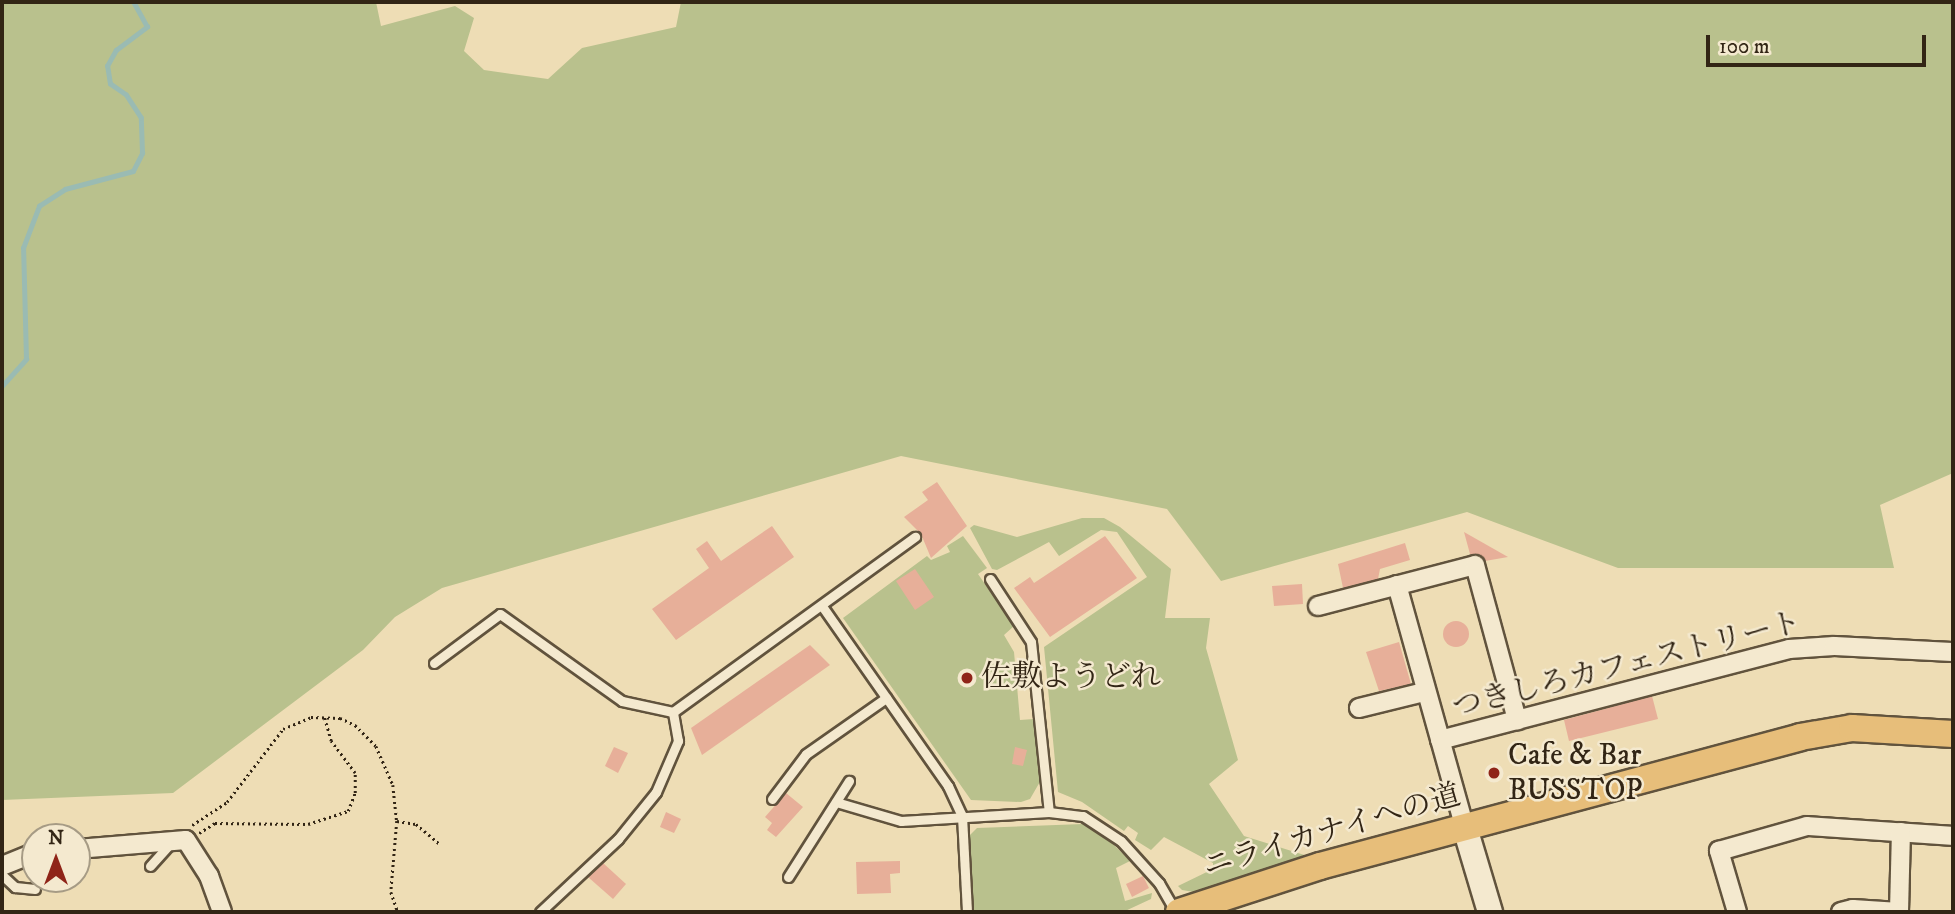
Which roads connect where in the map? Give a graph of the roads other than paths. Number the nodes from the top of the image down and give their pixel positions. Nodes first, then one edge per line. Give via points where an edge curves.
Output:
1 (915, 537) dead end
2 (990, 579) dead end
3 (1397, 585) junction
4 (822, 606) junction
5 (1318, 606) dead end
6 (1953, 652) edge
7 (434, 663) dead end
8 (1424, 692) junction
9 (886, 698) junction
10 (1359, 708) dead end
11 (673, 712) junction
12 (1517, 720) junction
13 (1953, 734) edge
14 (1440, 740) junction
15 (849, 781) dead end
16 (772, 799) dead end
17 (836, 803) junction
18 (1049, 812) junction
19 (962, 816) junction
20 (1465, 828) junction
21 (1902, 832) junction
22 (1953, 836) edge
23 (180, 838) junction
24 (91, 848) edge
25 (21, 858) edge
26 (2, 866) edge
27 (150, 866) dead end
28 (2, 876) edge
29 (788, 877) dead end
30 (21, 889) edge
31 (222, 912) edge
32 (540, 912) edge
33 (967, 912) edge
34 (1177, 912) edge
35 (1490, 912) edge
36 (1737, 912) edge
37 (1840, 912) edge
38 (1899, 912) edge

1 - 4 lane
2 - 18 lane via 1031,642
3 - 5 street
3 - 8 street
3 - 12 street via 1475,565
4 - 9 lane
4 - 11 lane
6 - 12 street, つきしろカフェストリート via 1834,646 1789,649
7 - 11 lane via 500,614 622,701
8 - 10 street
8 - 14 street
9 - 16 lane via 806,754
9 - 19 lane via 948,786
11 - 32 lane via 678,741 656,792 618,839
12 - 14 street, つきしろカフェストリート
13 - 20 main road, ニライカナイへの道 via 1883,728 1824,732
14 - 20 street
15 - 17 lane
17 - 19 lane via 901,821
17 - 29 lane
18 - 19 lane
18 - 34 lane via 1083,816 1121,841 1159,883
19 - 33 lane
20 - 34 main road, ニライカナイへの道 via 1320,866
20 - 35 street
21 - 22 street
21 - 36 street via 1807,826 1719,851
21 - 38 street
23 - 24 street
23 - 27 lane
23 - 31 street via 209,876
25 - 26 street
28 - 30 lane
37 - 38 street

